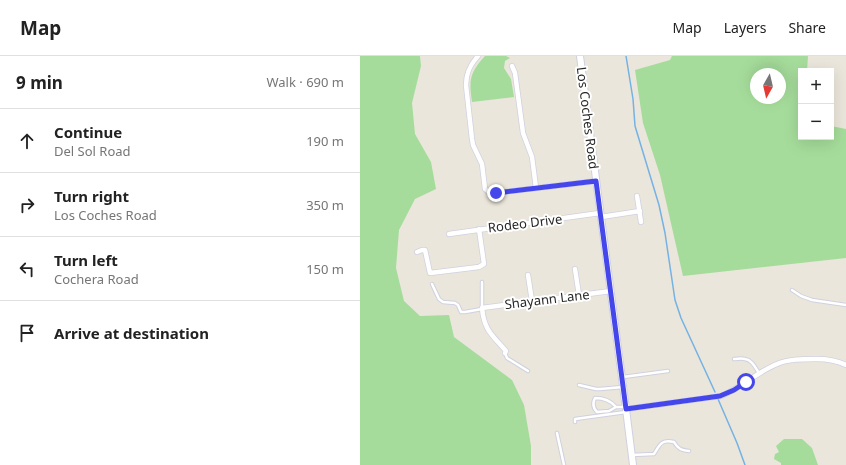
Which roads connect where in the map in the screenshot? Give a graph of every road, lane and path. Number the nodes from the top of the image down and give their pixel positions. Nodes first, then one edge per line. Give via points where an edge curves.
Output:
1 (478, 56) edge
2 (580, 56) edge
3 (512, 66) dead end
4 (596, 181) junction
5 (536, 188) junction
6 (637, 196) dead end
7 (640, 211) junction
8 (601, 215) junction
9 (641, 222) dead end
10 (480, 229) junction
11 (449, 234) dead end
12 (417, 252) dead end
13 (575, 269) dead end
14 (528, 275) dead end
15 (482, 282) dead end
16 (432, 284) dead end
17 (792, 290) dead end
18 (611, 291) junction
19 (578, 295) junction
20 (532, 301) junction
21 (846, 305) edge
22 (483, 309) junction
23 (505, 353) joint
24 (734, 359) dead end
25 (846, 365) edge
26 (528, 371) dead end
27 (668, 371) dead end
28 (759, 373) junction
29 (622, 377) junction
30 (579, 385) dead end
31 (624, 387) junction
32 (616, 408) junction
33 (626, 409) junction
34 (575, 422) dead end
35 (557, 433) dead end
36 (689, 451) dead end
37 (632, 455) junction
38 (564, 465) edge
39 (633, 465) edge

1 - 5 street via 466,77 466,85 473,145 482,166 484,188 494,193
2 - 4 main road, Los Coches Road
3 - 5 street via 523,133 532,157
4 - 5 street
4 - 8 main road, Los Coches Road
6 - 7 street
7 - 8 street, Rodeo Drive
7 - 9 street
8 - 10 street, Rodeo Drive
8 - 18 main road, Los Coches Road
10 - 11 street, Rodeo Drive
10 - 12 street via 484,264 479,267 430,273 425,250
13 - 19 street
14 - 20 street
15 - 22 lane
16 - 22 lane via 439,299 443,302 455,302 461,312
17 - 21 lane via 812,300
18 - 19 street, Shayann Lane
18 - 29 main road, Los Coches Road
19 - 20 street, Shayann Lane
20 - 22 street, Shayann Lane
22 - 23 street via 486,327
23 - 26 lane via 508,358
24 - 28 lane via 749,360
25 - 28 street via 832,360 802,359 781,362
27 - 29 lane
28 - 33 street via 720,396
29 - 31 main road, Los Coches Road
30 - 31 lane via 596,389
31 - 33 main road, Los Coches Road
32 - 32 lane via 604,399 595,398 593,402 597,412
32 - 33 lane
33 - 34 lane via 576,419
33 - 37 main road, Los Coches Road
35 - 38 lane
36 - 37 lane via 681,450 669,440 664,441 654,454
37 - 39 main road, Los Coches Road

